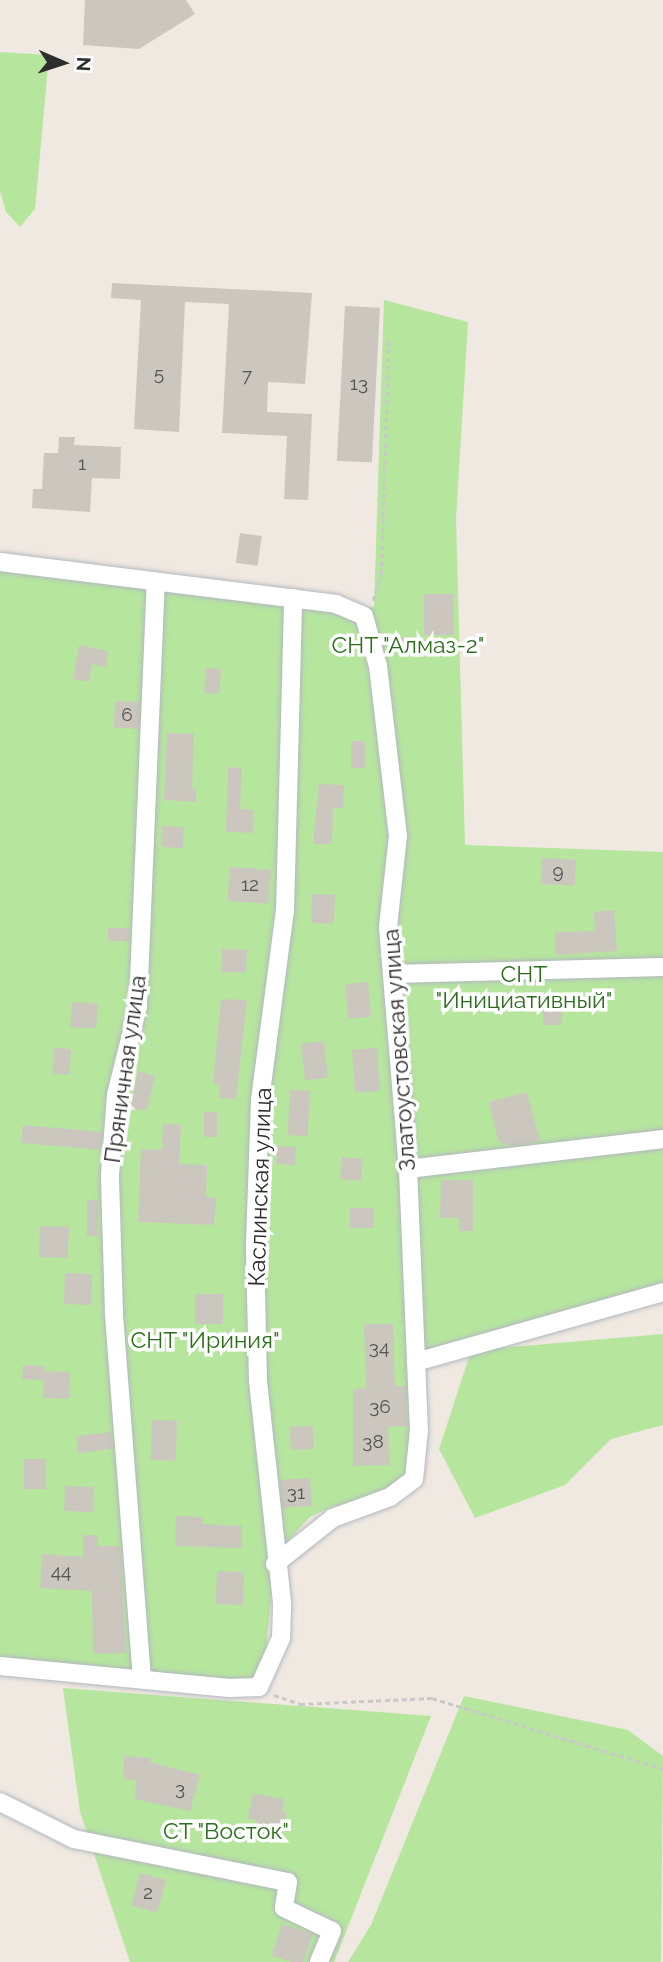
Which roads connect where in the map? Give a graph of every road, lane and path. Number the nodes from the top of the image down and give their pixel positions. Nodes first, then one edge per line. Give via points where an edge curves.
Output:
1 (389, 339) dead end
2 (0, 562) edge
3 (156, 584) junction
4 (293, 598) junction
5 (364, 616) junction
6 (663, 967) edge
7 (392, 974) junction
8 (663, 1139) edge
9 (408, 1169) junction
10 (663, 1292) edge
11 (416, 1362) junction
12 (275, 1564) junction
13 (0, 1666) edge
14 (142, 1679) junction
15 (259, 1687) junction
16 (663, 1769) edge
17 (0, 1802) edge
18 (319, 1962) edge

1 - 5 path via 381,575 376,598
2 - 3 street
3 - 4 street
3 - 14 street, Пряничная улица via 138,1006 116,1095 110,1175 114,1313
4 - 5 street via 336,604
4 - 12 street, Каслинская улица via 285,911 260,1100 255,1244 258,1381
5 - 7 street, Златоустовская улица via 378,666 396,796 398,836 388,927
6 - 7 street
7 - 9 street, Златоустовская улица via 395,1054
8 - 9 street
9 - 11 street, Златоустовская улица
10 - 11 street
11 - 12 street, Златоустовская улица via 419,1430 414,1479 390,1497 333,1518
12 - 15 street, Каслинская улица via 282,1602 281,1638
13 - 14 street
14 - 15 street
15 - 16 path via 300,1704 432,1698
17 - 18 street via 74,1839 288,1882 284,1908 332,1931

